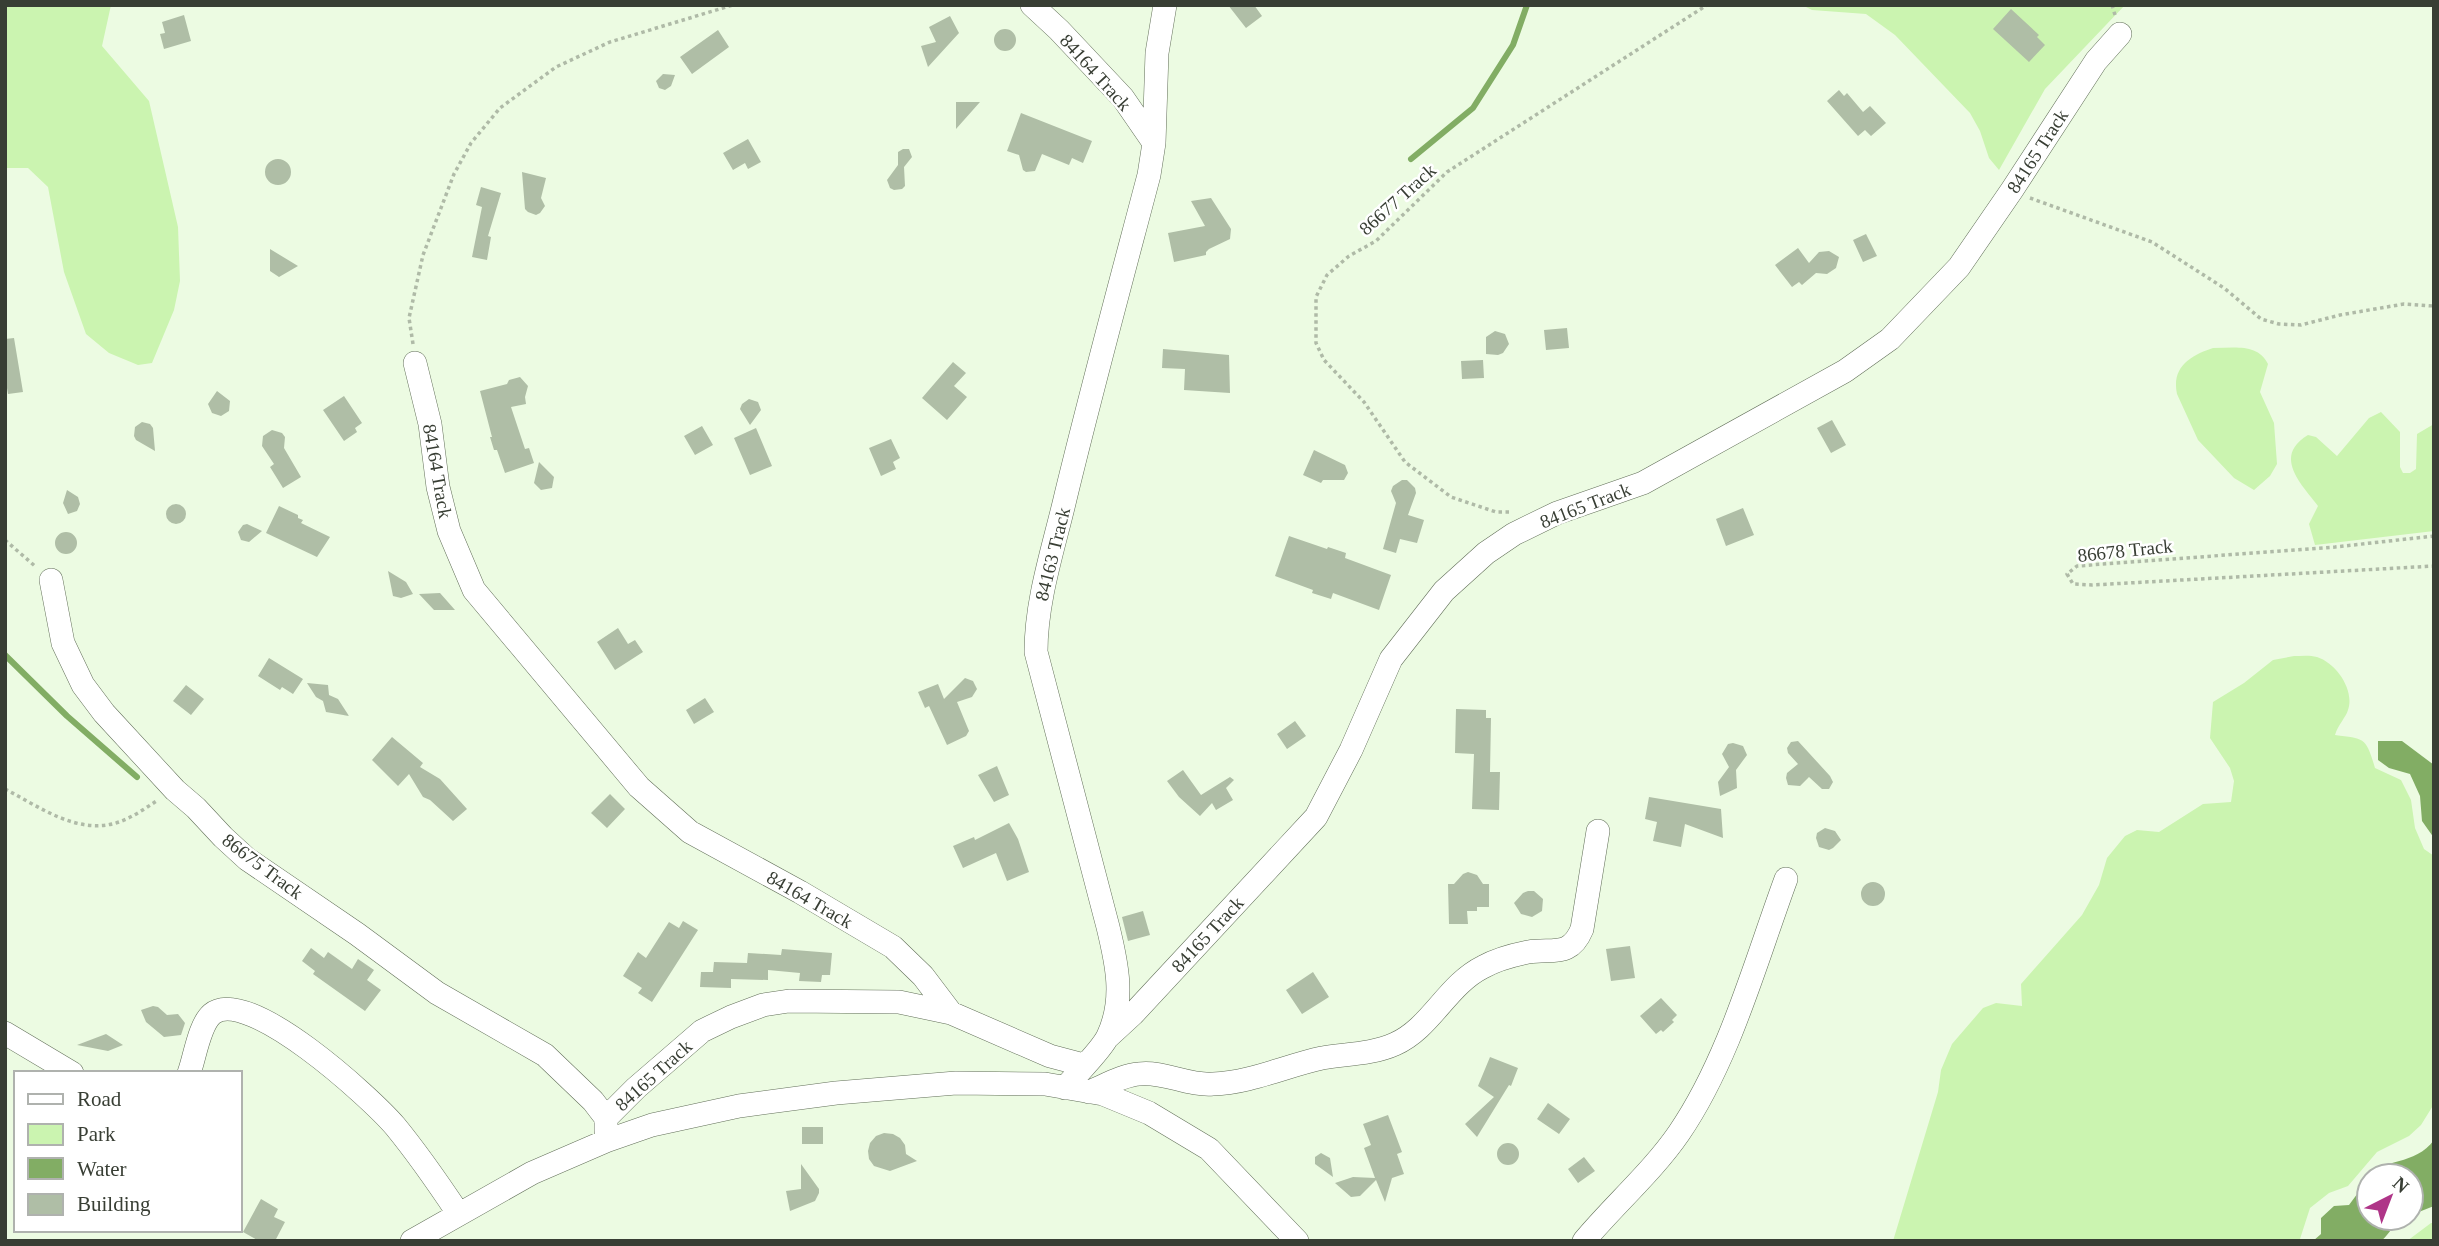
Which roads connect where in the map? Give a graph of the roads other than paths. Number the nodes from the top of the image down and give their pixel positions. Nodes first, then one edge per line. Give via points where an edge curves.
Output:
1 (1032, 5) edge
2 (1165, 5) edge
3 (2120, 34) dead end
4 (1154, 143) junction
5 (415, 363) road end
6 (51, 580) road end
7 (1598, 831) dead end
8 (1786, 879) dead end
9 (951, 1013) junction
10 (5, 1033) edge
11 (1108, 1037) junction
12 (1084, 1065) junction
13 (69, 1071) edge
14 (190, 1071) edge
15 (1065, 1087) junction
16 (1089, 1092) junction
17 (606, 1118) junction
18 (606, 1141) junction
19 (458, 1213) junction
20 (412, 1241) edge
21 (1297, 1241) edge
22 (1584, 1241) edge

1 - 4 street, 84164 Track via 1123,98
2 - 4 street, 84163 Track via 1157,53
3 - 11 street, 84165 Track via 2096,61 1959,267 1890,340 1845,371 1643,484 1557,513 1514,534 1444,591 1391,659 1316,817
4 - 11 street, 84163 Track via 1036,631 1036,652 1117,966 1119,991
5 - 9 street, 84164 Track via 443,509 474,590 662,809 690,832 893,947
6 - 17 street, 86675 Track via 63,643 74,671 104,713 175,790 247,859 438,993 545,1055
7 - 16 street via 1577,940 1562,951 1532,952 1482,967 1396,1043 1212,1085 1137,1074
8 - 22 street via 1721,1057 1700,1101 1663,1154
9 - 12 street, 84165 Track via 1050,1056
9 - 17 street, 84165 Track via 899,1002 817,1000 763,1005 702,1031
10 - 13 street
11 - 12 street, 84163 Track
12 - 15 street, 84163 Track
14 - 19 street via 211,1014 240,1009 275,1027 321,1058 393,1124
15 - 16 street
15 - 18 street via 956,1083 836,1093 740,1106 652,1125
16 - 21 street via 1149,1113 1209,1149
17 - 18 street, 84165 Track
18 - 19 street via 532,1172
19 - 20 street

